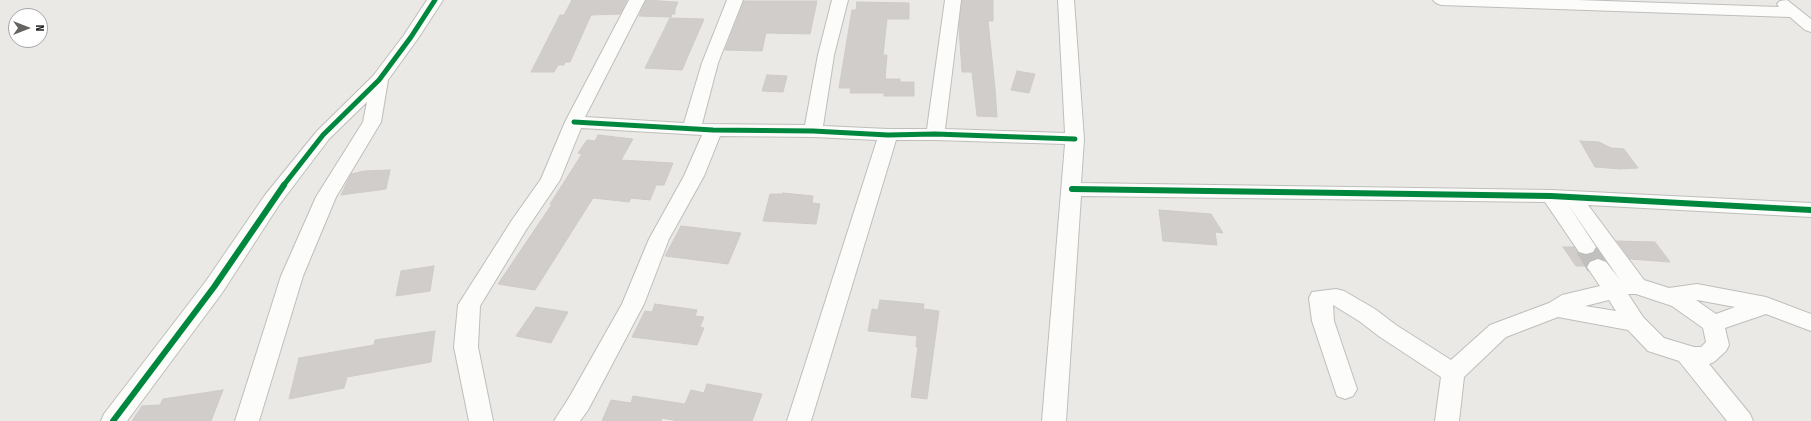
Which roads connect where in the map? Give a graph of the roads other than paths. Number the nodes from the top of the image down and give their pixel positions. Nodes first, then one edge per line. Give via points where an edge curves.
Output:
1 (435, 0) edge
2 (638, 0) edge
3 (735, 0) edge
4 (840, 0) edge
5 (953, 0) edge
6 (1066, 0) edge
7 (1441, 0) edge
8 (1780, 0) edge
9 (1801, 15) edge
10 (1811, 27) edge
11 (379, 80) junction
12 (574, 122) junction
13 (691, 129) junction
14 (713, 130) junction
15 (813, 132) junction
16 (935, 134) junction
17 (888, 135) junction
18 (1075, 140) junction
19 (1072, 189) junction
20 (1551, 196) junction
21 (1572, 198) junction
22 (1811, 210) edge
23 (1586, 247) tunnel mouth
24 (1598, 267) tunnel mouth
25 (1625, 289) junction
26 (1680, 300) junction
27 (1766, 306) junction
28 (1557, 309) junction
29 (1635, 322) junction
30 (1811, 323) edge
31 (1713, 324) junction
32 (1688, 355) junction
33 (1453, 373) junction
34 (1345, 389) dead end
35 (113, 421) edge
36 (247, 421) edge
37 (481, 421) edge
38 (566, 421) edge
39 (799, 421) edge
40 (1054, 421) edge
41 (1447, 421) edge
42 (1741, 421) edge

1 - 11 street
2 - 12 street
3 - 13 street via 710,63
4 - 15 street via 826,54
5 - 16 street
6 - 18 street
7 - 9 street
8 - 9 street
9 - 10 street
11 - 35 street via 323,135 272,200 214,287
11 - 36 street via 372,122 326,197 292,276
12 - 13 street
12 - 37 street via 550,180 518,225 469,305 466,347
13 - 14 street
14 - 15 street
14 - 38 street via 694,176 659,239 633,304
15 - 17 street
16 - 17 street
16 - 18 street
17 - 39 street
18 - 19 street
19 - 20 street
19 - 40 street
20 - 21 street
20 - 23 street
21 - 22 street
21 - 25 street
24 - 25 street
25 - 26 street
25 - 28 street via 1570,301
25 - 29 street
26 - 27 street via 1671,296 1697,292
26 - 31 street
27 - 30 street
27 - 31 street
28 - 29 street
28 - 33 street via 1498,331
29 - 32 street via 1656,345
31 - 32 street via 1718,345 1706,356
32 - 42 street
33 - 34 street via 1336,297 1320,298 1324,322
33 - 41 street

